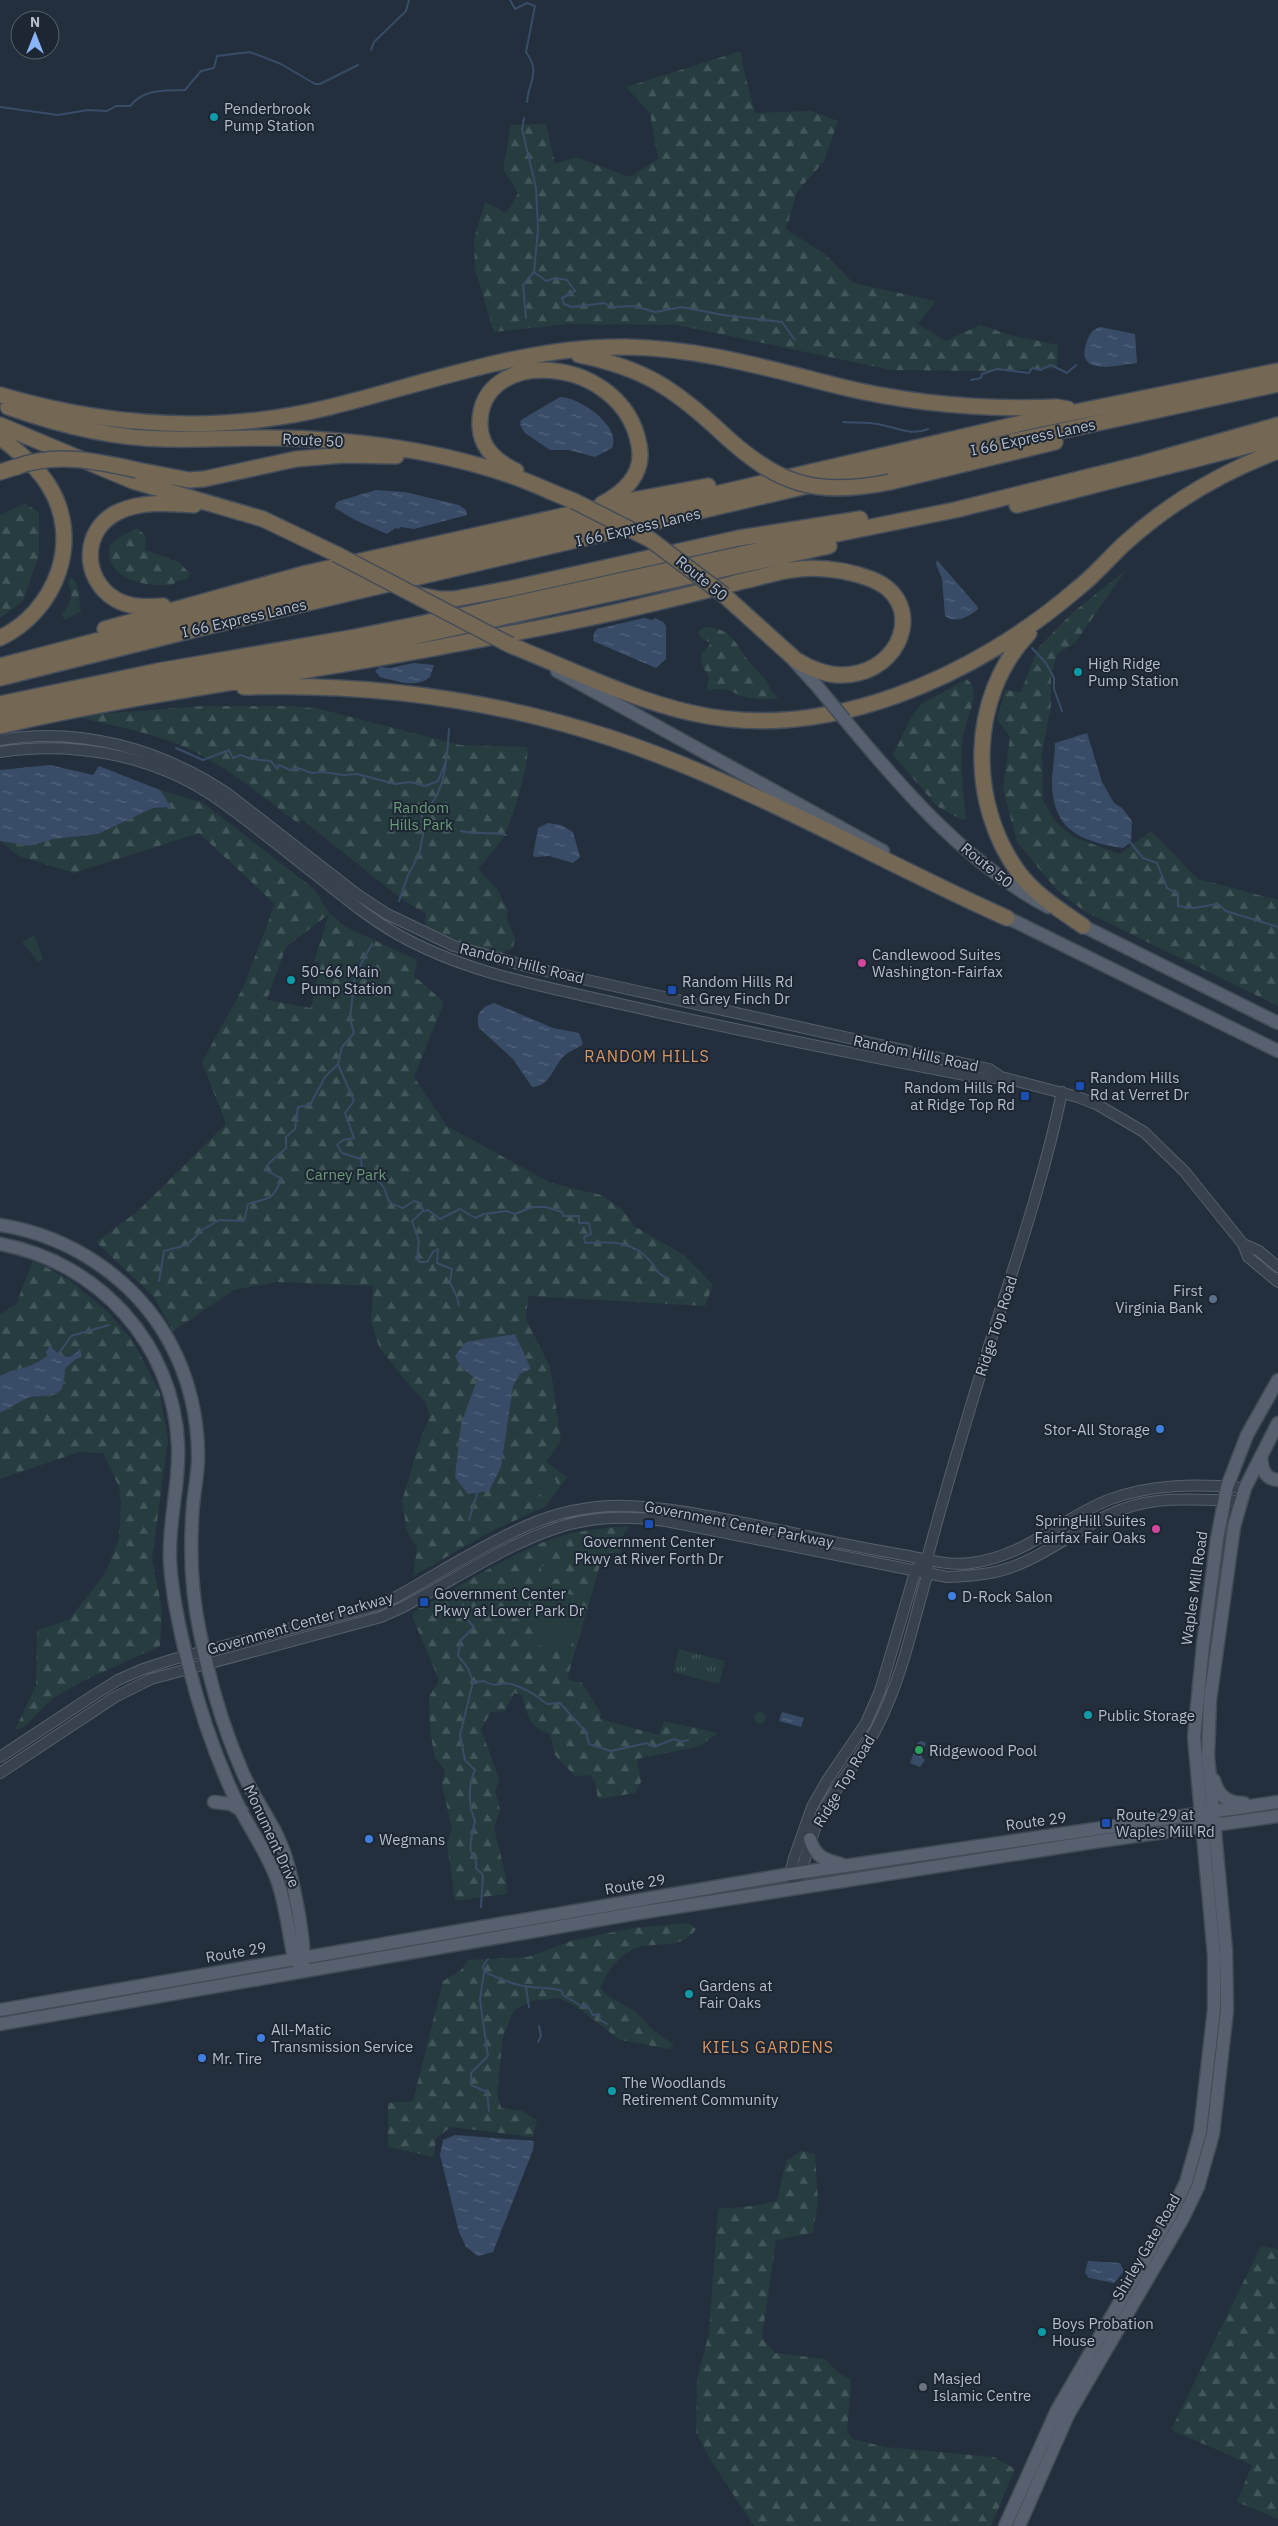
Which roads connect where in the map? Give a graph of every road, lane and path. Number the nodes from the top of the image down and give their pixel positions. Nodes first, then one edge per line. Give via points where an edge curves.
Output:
1 (562, 351) junction
2 (1278, 371) edge
3 (1278, 384) edge
4 (1247, 390) junction
5 (0, 395) edge
6 (0, 404) edge
7 (1082, 412) junction
8 (0, 425) edge
9 (1278, 425) edge
10 (0, 437) edge
11 (1278, 438) edge
12 (1278, 451) edge
13 (494, 471) junction
14 (0, 472) edge
15 (778, 480) junction
16 (578, 504) junction
17 (956, 510) junction
18 (243, 512) junction
19 (1078, 589) junction
20 (408, 592) junction
21 (231, 593) junction
22 (0, 638) edge
23 (510, 645) junction
24 (784, 650) junction
25 (0, 658) edge
26 (0, 666) edge
27 (0, 678) edge
28 (172, 693) junction
29 (0, 704) edge
30 (0, 715) edge
31 (0, 726) edge
32 (0, 740) edge
33 (0, 752) edge
34 (1007, 918) junction
35 (1083, 926) junction
36 (1278, 1023) edge
37 (1278, 1051) edge
38 (1001, 1077) junction
39 (1062, 1092) junction
40 (0, 1225) edge
41 (0, 1244) edge
42 (1243, 1244) junction
43 (1278, 1266) edge
44 (1278, 1282) edge
45 (1278, 1380) edge
46 (1278, 1423) edge
47 (1261, 1456) junction
48 (1278, 1480) edge
49 (1227, 1487) junction
50 (1245, 1488) junction
51 (1224, 1500) junction
52 (1241, 1501) junction
53 (927, 1559) junction
54 (916, 1569) junction
55 (928, 1572) junction
56 (387, 1601) junction
57 (391, 1613) junction
58 (204, 1651) junction
59 (188, 1662) junction
60 (208, 1664) junction
61 (210, 1732) junction
62 (1208, 1746) junction
63 (0, 1757) edge
64 (0, 1773) edge
65 (228, 1779) junction
66 (251, 1792) junction
67 (1276, 1802) edge
68 (242, 1811) junction
69 (1278, 1816) edge
70 (1207, 1819) junction
71 (810, 1839) junction
72 (849, 1866) junction
73 (796, 1874) junction
74 (794, 1887) junction
75 (299, 1957) junction
76 (303, 1970) junction
77 (0, 2010) edge
78 (0, 2024) edge
79 (1005, 2526) edge
80 (1019, 2526) edge

1 - 4 highway, bridge via 623,365 655,380 678,394 761,467 781,478 827,489 890,482 1205,407
1 - 5 highway via 324,408 230,423 177,425 132,422
1 - 7 highway via 623,346 672,348 767,366 836,386 923,403 996,408 1057,407
2 - 7 highway
3 - 4 highway, I 66 Express Lanes
4 - 27 highway, I 66 Express Lanes via 815,484
6 - 13 highway, Route 50 via 84,429 122,436 381,445
7 - 15 highway
8 - 18 highway, Route 50 via 133,481
9 - 17 highway via 1144,463
10 - 22 highway via 28,460 50,486 60,509 64,547 58,575 41,607 29,620
11 - 30 highway via 1044,499 528,613 371,646
12 - 19 highway via 1224,475 1184,498 1126,543
13 - 14 highway, bridge via 407,457 361,455 296,459 189,480 97,460 77,459 33,461
13 - 16 highway, Route 50
15 - 16 highway via 734,482 638,499
15 - 26 highway via 226,607
16 - 16 highway via 504,465 489,452 480,429 481,413 487,398 504,380 538,370 572,373 597,384 629,414 640,450 635,476 615,497
16 - 21 highway
16 - 24 highway, Route 50, bridge via 651,540 724,595
17 - 20 highway, bridge via 919,510 740,538 454,599 430,598
17 - 29 highway via 442,620 158,671
18 - 20 highway, Route 50, bridge via 282,527
18 - 21 highway via 186,504 132,507 107,518 98,528 89,550 91,569 101,586 114,598 128,604 164,606
19 - 23 highway via 1010,639 935,679 882,701 804,718 748,720 690,713
19 - 35 highway via 1038,624 1018,645 1008,662 992,697 982,757 991,821 1007,854 1040,895
20 - 23 highway, Route 50, bridge
21 - 25 highway
23 - 34 main road, Route 50
24 - 28 highway via 818,671 843,675 862,672 881,663 898,645 904,622 901,611 888,590 870,579 822,569 790,570 638,607 451,645
24 - 35 main road, Route 50, bridge via 914,800 980,862 1022,893
28 - 31 highway
28 - 34 highway via 245,687 361,688 426,694 542,718 618,741 730,785
32 - 38 street, Random Hills Road via 46,736 84,738 136,749 168,760 228,794 387,914 471,952 989,1069
33 - 38 street, Random Hills Road via 28,748 97,752 134,760 178,777 216,798 356,907 396,934 463,965 855,1054 986,1079
34 - 37 main road, Route 50
35 - 36 main road, Route 50
38 - 39 street, Random Hills Road
39 - 42 street, Random Hills Road via 1098,1105 1144,1132 1173,1158
39 - 53 street, Ridge Top Road via 1053,1135
40 - 58 main road, Monument Drive via 46,1236 92,1259 140,1301 176,1356 188,1387 197,1429 191,1568 192,1592
41 - 59 main road, Monument Drive via 55,1261 80,1274 106,1294 142,1336 164,1376 178,1446 171,1521 171,1576
42 - 43 street, Random Hills Road via 1259,1251
42 - 44 street, Random Hills Road via 1248,1257
45 - 49 main road, Waples Mill Road via 1247,1435
46 - 47 main road, Waples Mill Road
47 - 48 main road via 1264,1472 1269,1478
47 - 50 main road, Waples Mill Road
49 - 50 street, Government Center Parkway
49 - 51 main road, Waples Mill Road
49 - 53 street, Government Center Parkway via 1167,1486 1136,1492 1108,1500 1014,1553 968,1564
50 - 52 main road, Waples Mill Road
51 - 52 street, Government Center Parkway
51 - 55 street, Government Center Parkway via 1160,1501 1125,1508 1098,1519 1021,1564 992,1573 947,1576
51 - 70 main road, Waples Mill Road via 1196,1699 1194,1737
52 - 62 main road, Waples Mill Road via 1231,1541 1210,1700
53 - 54 street
53 - 55 street, Ridge Top Road
53 - 56 street, Government Center Parkway via 661,1507 620,1505 562,1514 527,1526
54 - 55 street, Government Center Parkway
54 - 57 street, Government Center Parkway via 666,1521 620,1517 578,1522 522,1542
54 - 73 street, Ridge Top Road via 880,1691 866,1723 812,1807
55 - 71 street, Ridge Top Road via 883,1716 822,1813
56 - 57 street
56 - 58 street, Government Center Parkway
57 - 60 street, Government Center Parkway
58 - 59 street, Government Center Parkway
58 - 60 main road, Monument Drive
59 - 60 street, Government Center Parkway
59 - 61 main road, Monument Drive
59 - 63 street, Government Center Parkway via 157,1664 118,1680
59 - 64 street, Government Center Parkway via 129,1689
60 - 66 main road, Monument Drive via 226,1729
61 - 65 main road, Monument Drive
61 - 66 main road via 239,1786
62 - 67 main road via 1215,1783 1223,1797 1234,1802
62 - 70 main road, Waples Mill Road
65 - 68 main road, Monument Drive
65 - 68 main road via 224,1792 214,1802 231,1804
66 - 75 main road, Monument Drive via 286,1857
67 - 70 main road, Route 29
68 - 75 main road, Monument Drive via 276,1876
69 - 70 main road, Route 29
70 - 72 main road, Route 29
70 - 74 main road, Route 29
70 - 79 main road, Shirley Gate Road via 1215,1993 1203,2115 1193,2164 1171,2214 1057,2410
70 - 80 main road, Shirley Gate Road via 1226,1950 1227,1993 1216,2117 1205,2168 1182,2220 1068,2416
71 - 72 main road via 818,1856
71 - 73 street, Ridge Top Road
72 - 73 main road, Route 29
73 - 74 street
73 - 75 main road, Route 29
74 - 76 main road, Route 29
75 - 76 main road, Monument Drive
75 - 77 main road, Route 29
76 - 78 main road, Route 29

